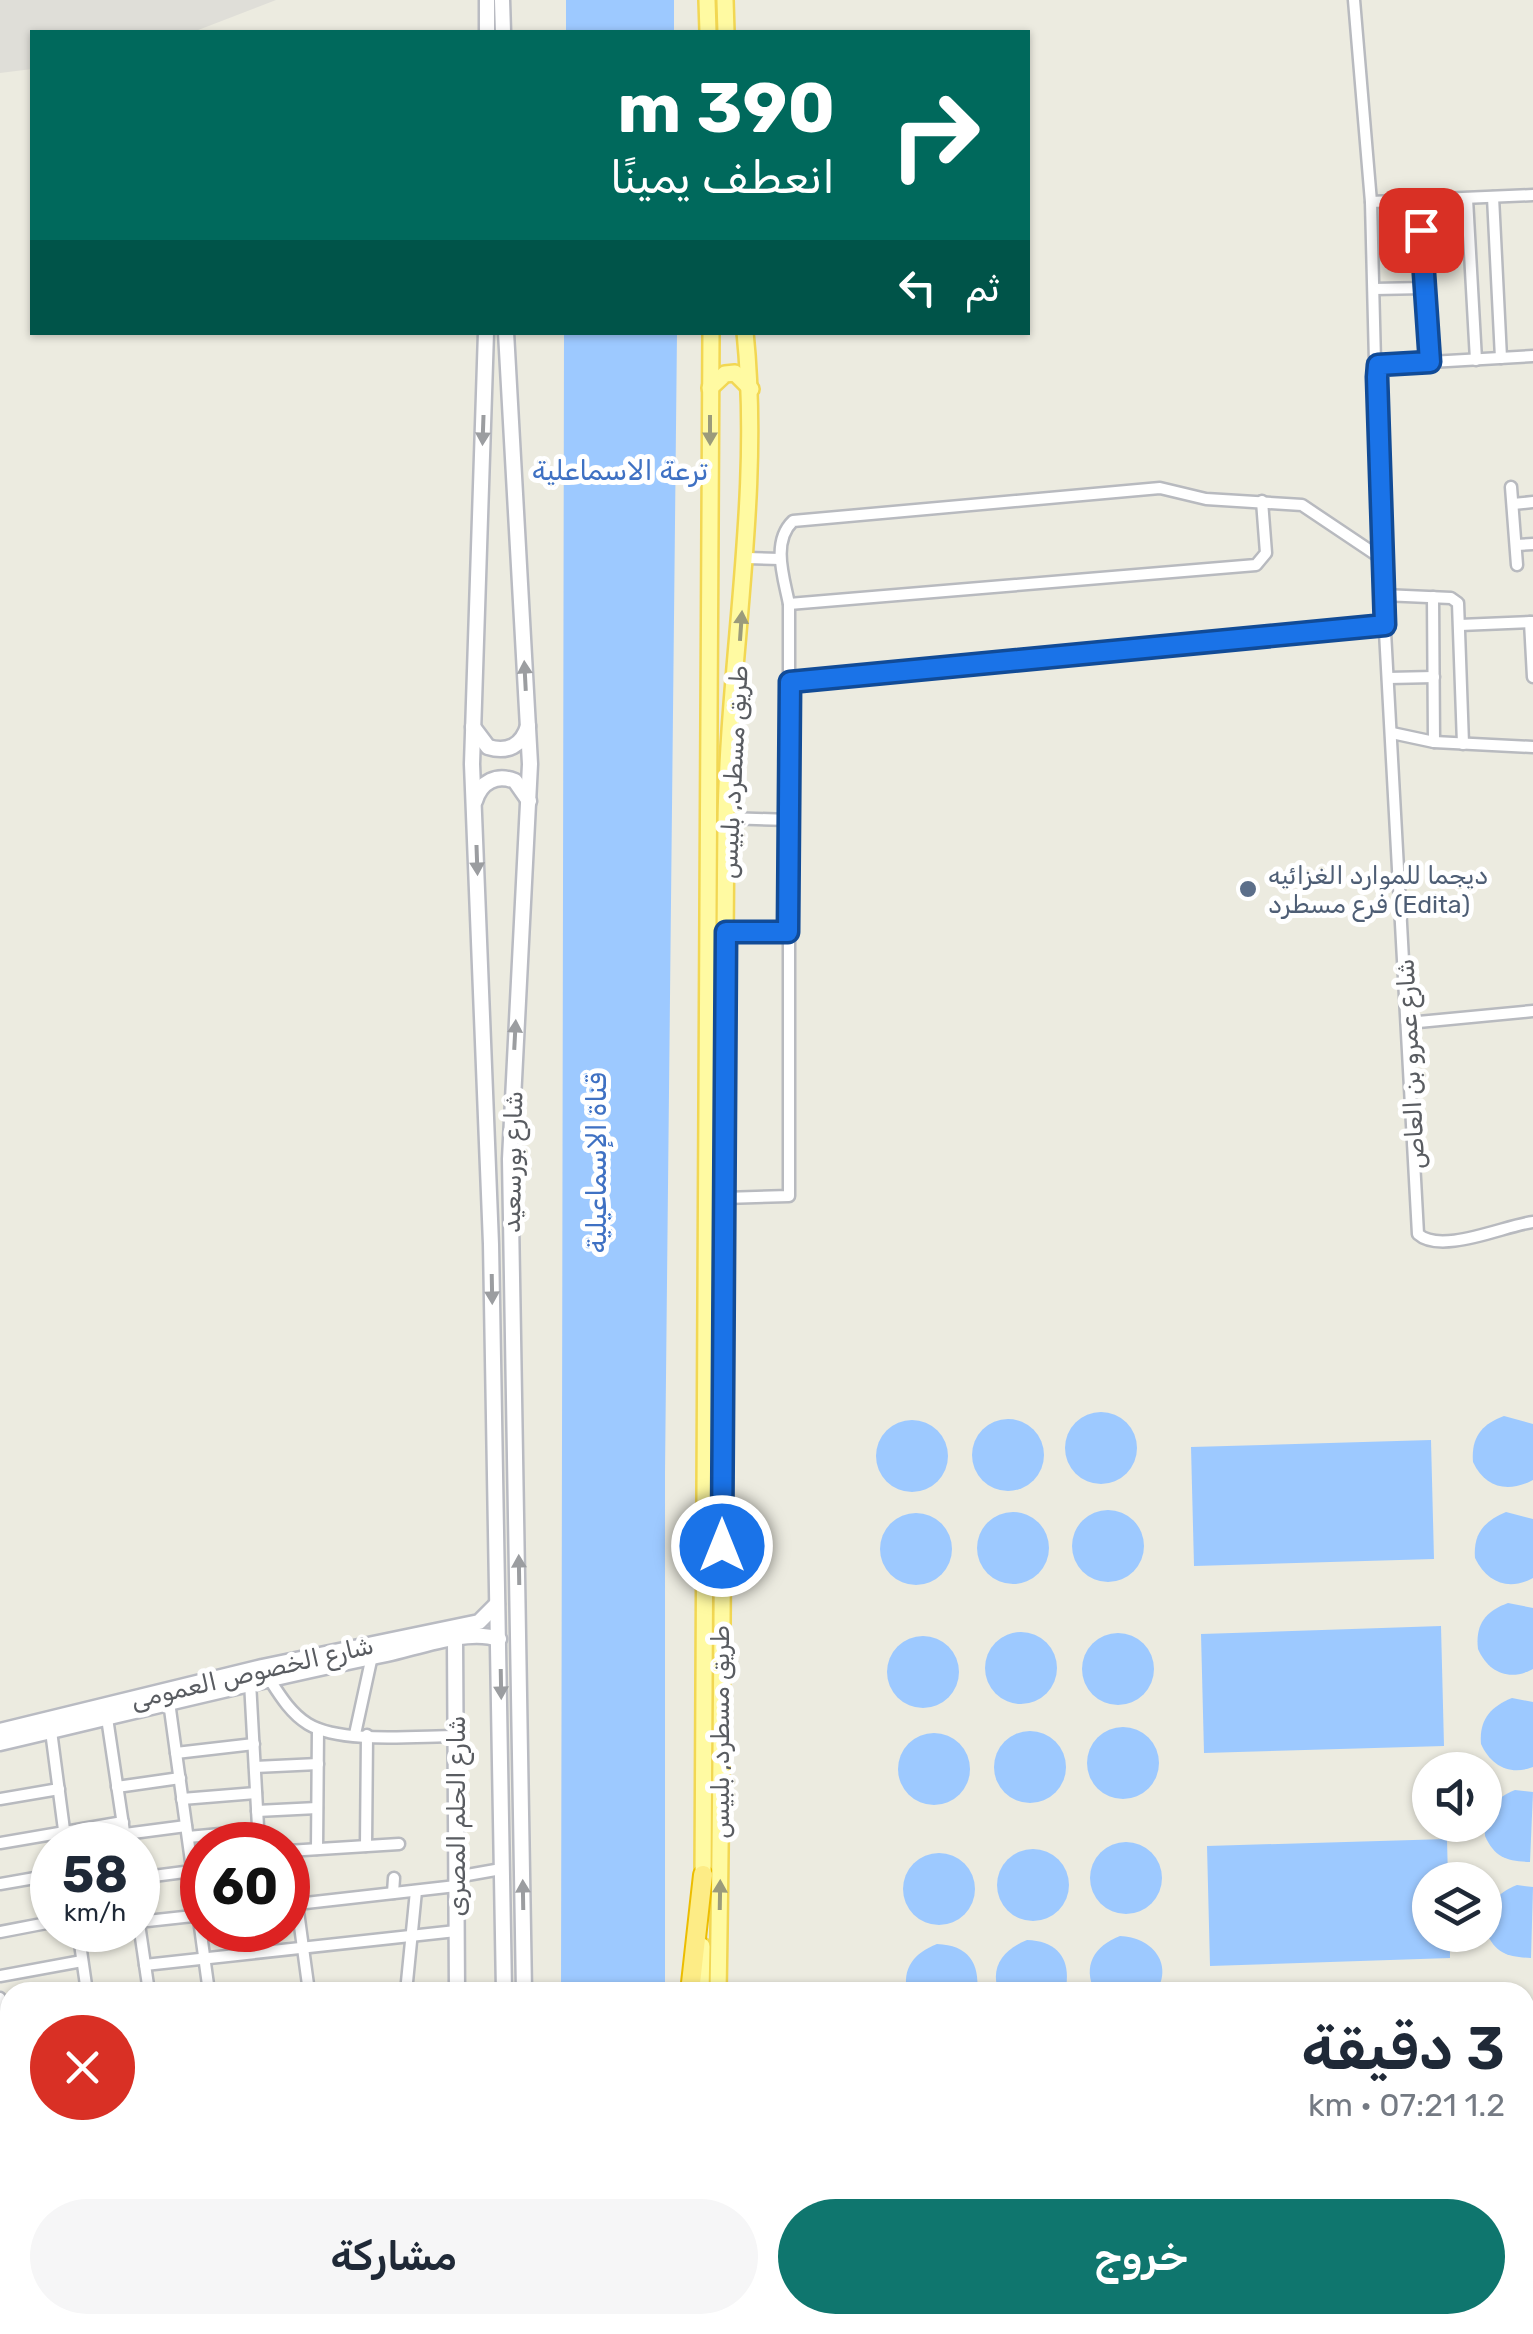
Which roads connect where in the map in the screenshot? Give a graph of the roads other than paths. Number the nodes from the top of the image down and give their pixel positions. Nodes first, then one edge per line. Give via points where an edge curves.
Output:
1 (487, 0) edge
2 (502, 0) edge
3 (707, 0) edge
4 (725, 0) edge
5 (1354, 0) edge
6 (487, 30) edge
7 (503, 30) edge
8 (708, 30) edge
9 (726, 30) edge
10 (1533, 196) edge
11 (1493, 197) junction
12 (1467, 199) junction
13 (1419, 200) junction
14 (1371, 202) junction
15 (1425, 288) junction
16 (1374, 289) junction
17 (486, 335) edge
18 (506, 335) edge
19 (710, 335) edge
20 (745, 335) edge
21 (1533, 356) edge
22 (1501, 358) junction
23 (1476, 360) junction
24 (1430, 362) junction
25 (1378, 365) junction
26 (710, 388) junction
27 (751, 388) junction
28 (1511, 486) dead end
29 (1262, 501) junction
30 (1533, 502) edge
31 (1512, 504) junction
32 (1533, 544) edge
33 (1516, 545) junction
34 (746, 558) junction
35 (1381, 558) junction
36 (780, 559) junction
37 (1517, 565) dead end
38 (1383, 595) junction
39 (1433, 597) junction
40 (789, 604) junction
41 (1532, 622) edge
42 (1460, 624) junction
43 (1385, 625) junction
44 (1532, 645) edge
45 (1533, 676) edge
46 (1434, 677) junction
47 (1388, 678) junction
48 (790, 682) junction
49 (473, 726) junction
50 (528, 726) junction
51 (1392, 733) junction
52 (1434, 742) junction
53 (1463, 744) junction
54 (1533, 747) edge
55 (475, 801) junction
56 (530, 802) junction
57 (726, 818) junction
58 (790, 820) junction
59 (726, 932) junction
60 (788, 932) junction
61 (1533, 1011) edge
62 (1408, 1022) junction
63 (724, 1198) junction
64 (1533, 1222) edge
65 (497, 1604) junction
66 (500, 1639) junction
67 (454, 1640) junction
68 (372, 1656) junction
69 (265, 1672) junction
70 (250, 1682) junction
71 (169, 1702) junction
72 (106, 1718) junction
73 (318, 1729) junction
74 (0, 1731) edge
75 (50, 1732) junction
76 (361, 1735) junction
77 (455, 1736) junction
78 (0, 1743) edge
79 (254, 1744) junction
80 (176, 1754) junction
81 (318, 1764) junction
82 (255, 1767) junction
83 (180, 1778) junction
84 (117, 1787) junction
85 (58, 1790) junction
86 (256, 1794) junction
87 (0, 1799) edge
88 (182, 1799) junction
89 (317, 1808) junction
90 (258, 1811) junction
91 (63, 1822) edge
92 (123, 1822) edge
93 (185, 1822) edge
94 (258, 1822) edge
95 (30, 1838) edge
96 (0, 1843) edge
97 (398, 1844) dead end
98 (366, 1846) junction
99 (310, 1849) edge
100 (317, 1849) junction
101 (501, 1869) junction
102 (703, 1875) junction
103 (30, 1878) edge
104 (394, 1878) dead end
105 (456, 1882) junction
106 (0, 1884) edge
107 (416, 1891) junction
108 (393, 1894) junction
109 (310, 1903) edge
110 (30, 1926) edge
111 (456, 1931) junction
112 (0, 1932) edge
113 (412, 1936) junction
114 (310, 1947) edge
115 (81, 1952) edge
116 (143, 1952) edge
117 (203, 1952) edge
118 (263, 1952) edge
119 (304, 1952) edge
120 (204, 1958) junction
121 (82, 1962) junction
122 (145, 1965) junction
123 (0, 1976) edge
124 (85, 1982) edge
125 (148, 1982) edge
126 (208, 1982) edge
127 (308, 1982) edge
128 (407, 1982) edge
129 (457, 1982) edge
130 (504, 1982) edge
131 (524, 1982) edge
132 (691, 1982) edge
133 (701, 1982) edge
134 (718, 1982) edge

1 - 6 main road
2 - 7 main road
3 - 8 main road
4 - 9 main road
5 - 14 street, شارع عمرو بن العاص
10 - 11 street
11 - 12 street
11 - 22 street
12 - 13 street
12 - 23 street
13 - 14 street
13 - 15 street
14 - 16 street, شارع عمرو بن العاص
15 - 16 street
15 - 24 street
16 - 25 street, شارع عمرو بن العاص
17 -> 49 main road, شارع بورسعيد
50 -> 18 main road, شارع بورسعيد
19 - 26 main road, طريق مسطرد, بلبيس
20 - 27 main road, طريق مسطرد, بلبيس
21 - 22 street
22 - 23 street
23 - 24 street
24 - 25 street
25 - 35 street, شارع عمرو بن العاص
26 - 27 main road via 734,373
26 -> 102 main road, طريق مسطرد, بلبيس
27 - 34 main road, طريق مسطرد, بلبيس
28 - 31 street
29 - 35 street via 1311,508
29 - 36 street via 1146,488 793,521 782,537
29 - 40 street via 1266,553 1256,565
30 - 31 street
31 - 33 street
32 - 33 street
33 - 37 street
34 - 36 street
57 -> 34 main road, طريق مسطرد, بلبيس
35 - 38 street, شارع عمرو بن العاص
36 - 40 street
38 - 39 street
38 - 43 street, شارع عمرو بن العاص
39 - 42 street via 1456,600
39 - 46 street
40 - 48 street
41 - 42 street
41 - 44 street
42 - 53 street
43 - 47 street, شارع عمرو بن العاص
43 - 48 street
44 - 45 street
46 - 47 street
46 - 52 street
47 - 51 street, شارع عمرو بن العاص
48 - 58 street
49 - 50 main road via 481,742 496,750 513,747
49 - 55 main road, شارع بورسعيد
50 - 56 main road, شارع بورسعيد
51 - 52 street
51 - 62 street, شارع عمرو بن العاص
52 - 53 street
53 - 54 street
55 - 56 main road via 482,786 498,778 516,781
55 -> 65 main road, شارع بورسعيد
131 -> 56 main road, شارع بورسعيد via 510,1159
57 - 58 street
57 - 59 main road, طريق مسطرد, بلبيس
58 - 60 street
59 - 60 street
59 - 63 main road, طريق مسطرد, بلبيس
60 - 63 street via 789,1196
61 - 62 street
62 - 64 street, شارع عمرو بن العاص via 1418,1230 1426,1240 1459,1239
134 -> 63 main road, طريق مسطرد, بلبيس
65 - 66 main road, شارع بورسعيد
65 - 69 main road, شارع الخصوص العمومى via 479,1622
66 - 67 main road, شارع الخصوص العمومى
66 -> 101 main road, شارع بورسعيد
67 - 68 main road, شارع الخصوص العمومى
67 - 77 main road, شارع الحلم المصرى
68 - 69 main road, شارع الخصوص العمومى
68 - 76 street
69 - 70 main road, شارع الخصوص العمومى
69 - 73 street via 296,1716
69 - 74 main road, شارع الخصوص العمومى
70 - 71 main road, شارع الخصوص العمومى
70 - 79 street
71 - 72 main road, شارع الخصوص العمومى
71 - 80 street
72 - 75 main road, شارع الخصوص العمومى
72 - 84 street
73 - 76 street
73 - 81 street
75 - 78 main road, شارع الخصوص العمومى
75 - 85 street
76 - 77 street
76 - 98 street
77 - 105 main road, شارع الحلم المصرى
79 - 80 street
79 - 82 street
80 - 83 street
81 - 82 street
81 - 89 street
82 - 86 street
83 - 84 street
83 - 88 street
84 - 92 street
85 - 87 street
85 - 91 street
86 - 88 street
86 - 90 street
88 - 93 street
89 - 90 street
89 - 100 street
90 - 94 street
95 - 96 street
97 - 98 street
98 - 100 street
99 - 100 street
101 - 105 street
101 - 130 main road, شارع بورسعيد
102 - 132 highway
102 - 133 main road, طريق مسطرد, بلبيس
103 - 106 street
104 - 108 street
105 - 107 street
105 - 111 main road, شارع الحلم المصرى
107 - 108 street
107 - 113 street
108 - 109 street
110 - 112 street
111 - 113 street
111 - 129 main road, شارع الحلم المصرى
113 - 114 street
113 - 128 street
115 - 121 street
116 - 122 street
117 - 120 street
118 - 120 street
119 - 127 street
120 - 122 street
120 - 126 street
121 - 123 street
121 - 124 street
122 - 125 street

